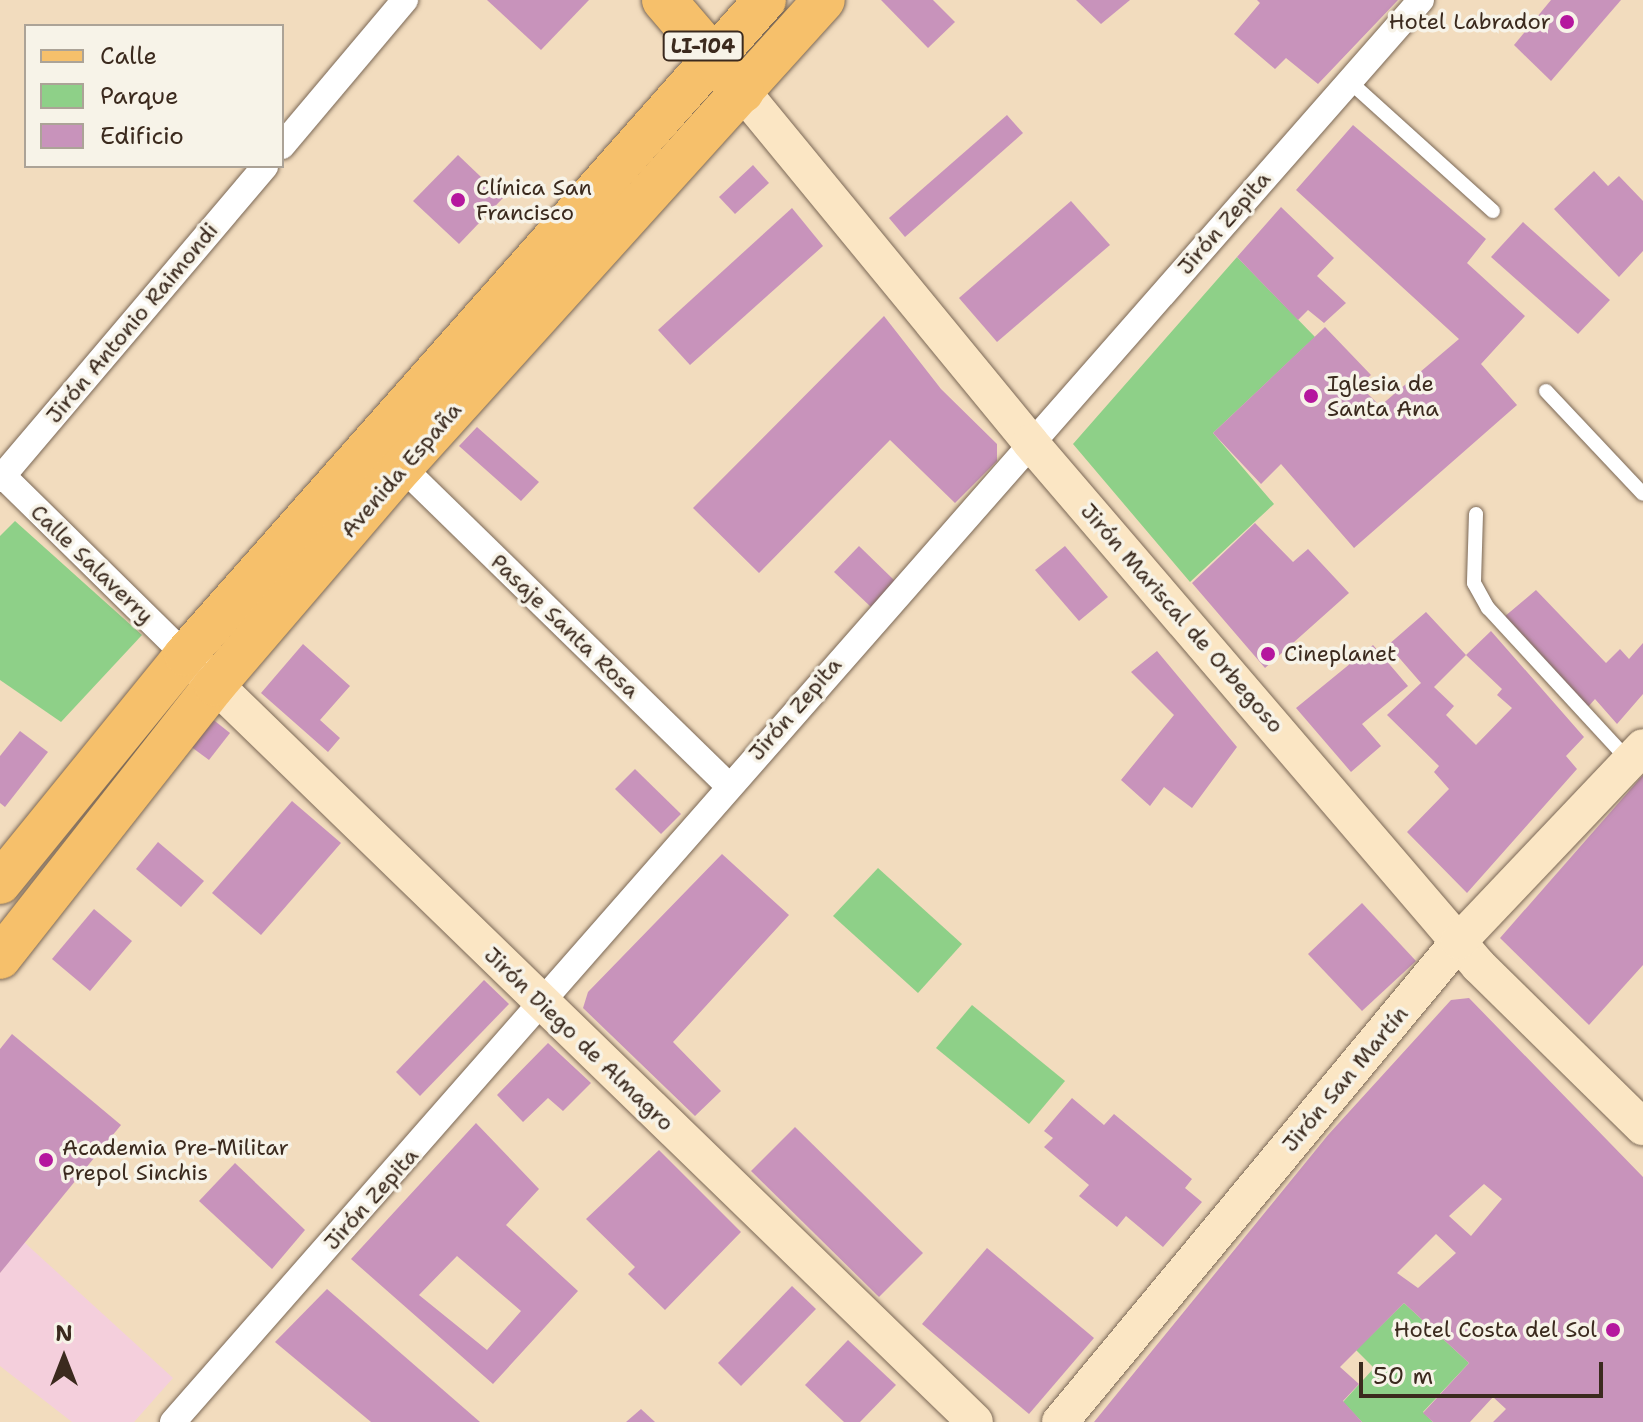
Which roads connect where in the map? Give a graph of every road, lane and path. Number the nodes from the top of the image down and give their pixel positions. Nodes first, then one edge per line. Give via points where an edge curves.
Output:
1 (405, 0) edge
2 (664, 0) edge
3 (765, 0) edge
4 (824, 0) edge
5 (1421, 0) edge
6 (713, 58) junction
7 (1349, 81) junction
8 (742, 91) junction
9 (284, 144) edge
10 (263, 168) edge
11 (1493, 211) dead end
12 (1546, 391) dead end
13 (1030, 442) junction
14 (402, 467) junction
15 (1, 476) edge
16 (1643, 494) edge
17 (1476, 514) dead end
18 (185, 655) junction
19 (215, 685) junction
20 (1636, 754) edge
21 (728, 785) junction
22 (0, 883) edge
23 (1459, 941) junction
24 (0, 958) edge
25 (544, 1004) junction
26 (1643, 1127) edge
27 (173, 1422) edge
28 (975, 1422) edge
29 (1060, 1422) edge

1 - 9 street
2 - 6 highway, LI-104
3 - 6 main road, Avenida España
4 - 8 main road, Avenida España
5 - 7 street, Jirón Zepita
6 - 8 highway, LI-104
6 - 18 main road, Avenida España
7 - 11 lane
7 - 13 street, Jirón Zepita
8 - 13 street, Jirón Mariscal de Orbegoso
8 - 14 main road, Avenida España
10 - 15 street, Jirón Antonio Raimondi
12 - 16 lane
13 - 21 street, Jirón Zepita
13 - 23 street, Jirón Mariscal de Orbegoso
14 - 19 main road, Avenida España
14 - 21 street, Pasaje Santa Rosa
15 - 18 street, Calle Salaverry
17 - 20 lane via 1474,583 1488,608
18 - 19 street, Jirón Diego de Almagro
18 - 22 main road, Avenida España
19 - 24 main road, Avenida España
19 - 25 street, Jirón Diego de Almagro
20 - 23 street, Jirón San Martín
21 - 25 street, Jirón Zepita
23 - 26 street, Jirón Mariscal de Orbegoso
23 - 29 street, Jirón San Martín
25 - 27 street, Jirón Zepita
25 - 28 street, Jirón Diego de Almagro

